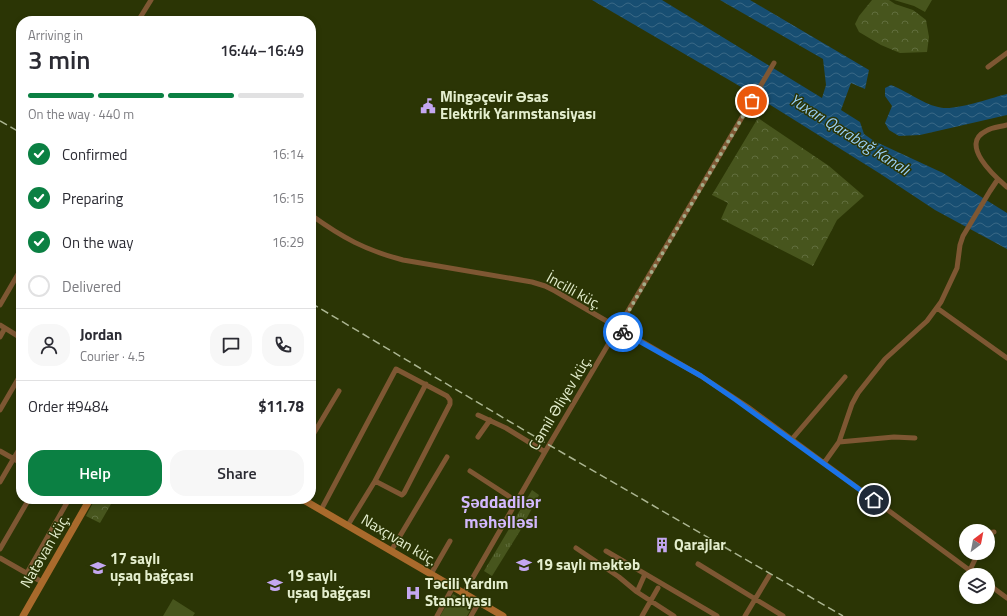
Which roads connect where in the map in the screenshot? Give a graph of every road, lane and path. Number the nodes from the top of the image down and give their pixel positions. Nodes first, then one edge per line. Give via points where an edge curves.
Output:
1 (149, 0) edge
2 (141, 16) edge
3 (1007, 53) edge
4 (774, 63) dead end
5 (988, 67) dead end
6 (1007, 125) edge
7 (998, 179) junction
8 (1007, 187) edge
9 (316, 219) edge
10 (16, 278) edge
11 (0, 305) edge
12 (937, 308) junction
13 (2, 327) edge
14 (618, 329) junction
15 (16, 335) edge
16 (0, 336) edge
17 (1007, 358) edge
18 (845, 377) dead end
19 (16, 383) edge
20 (426, 384) junction
21 (339, 390) dead end
22 (0, 410) edge
23 (478, 415) dead end
24 (490, 420) junction
25 (316, 429) edge
26 (478, 437) dead end
27 (915, 438) dead end
28 (792, 439) junction
29 (839, 442) junction
30 (0, 451) edge
31 (545, 452) junction
32 (16, 455) edge
33 (447, 457) dead end
34 (14, 459) junction
35 (824, 463) junction
36 (470, 471) dead end
37 (375, 481) junction
38 (0, 482) edge
39 (516, 501) junction
40 (26, 504) edge
41 (66, 504) edge
42 (87, 504) edge
43 (311, 504) edge
44 (321, 510) junction
45 (348, 525) junction
46 (450, 541) dead end
47 (576, 548) dead end
48 (0, 549) edge
49 (392, 551) junction
50 (606, 551) dead end
51 (0, 558) edge
52 (698, 564) dead end
53 (967, 568) edge
54 (27, 573) junction
55 (431, 574) junction
56 (645, 574) junction
57 (769, 576) dead end
58 (42, 582) junction
59 (453, 587) junction
60 (658, 588) dead end
61 (995, 589) edge
62 (637, 592) junction
63 (464, 594) junction
64 (1007, 598) edge
65 (755, 599) junction
66 (650, 601) junction
67 (479, 602) junction
68 (23, 616) edge
69 (437, 616) edge
70 (471, 616) edge
71 (503, 616) edge
72 (642, 616) edge
73 (674, 616) edge
74 (717, 616) edge
75 (745, 616) edge
76 (783, 616) edge

1 - 2 street
3 - 5 street
4 - 14 street, Cəmil Əliyev küç.
6 - 7 street via 984,131 975,144 977,153
7 - 8 street
7 - 12 street via 967,228 961,242 956,268
9 - 14 street, İncilli küç. via 340,236 385,256 545,286
10 - 11 street
12 - 17 street
12 - 29 street via 920,328 885,359 858,393
13 - 15 street
13 - 16 street
14 - 28 street, İncilli küç. via 701,376
14 - 31 street, Cəmil Əliyev küç.
18 - 28 street
19 - 22 street
20 - 37 street
20 - 37 street via 447,396 450,404 404,493 398,494
20 - 44 street via 396,369
21 - 25 street
23 - 24 street
24 - 26 street
24 - 31 street
27 - 29 street via 894,437
28 - 35 street, İncilli küç.
29 - 35 street
30 - 34 street
31 - 39 street, Cəmil Əliyev küç.
32 - 34 street
33 - 49 street
34 - 38 street
35 - 53 street, İncilli küç.
36 - 39 street
37 - 45 street
39 - 63 street, Cəmil Əliyev küç.
40 - 48 street
41 - 54 street
42 - 58 street, Natəvan küç.
43 - 44 street, Naxçıvan küç.
44 - 45 street, Naxçıvan küç.
45 - 49 street, Naxçıvan küç.
46 - 55 street
47 - 62 street
49 - 55 street, Naxçıvan küç.
50 - 56 street
51 - 54 street
52 - 65 street
54 - 58 street
55 - 59 street, Naxçıvan küç.
56 - 62 street
56 - 74 street
57 - 65 street
58 - 68 street, Natəvan küç.
59 - 63 street, Naxçıvan küç.
59 - 69 street
60 - 66 street
61 - 64 street
62 - 66 street
63 - 67 street, Naxçıvan küç.
65 - 75 street
65 - 76 street
66 - 72 street
66 - 73 street
67 - 70 street
67 - 71 street, Naxçıvan küç.

